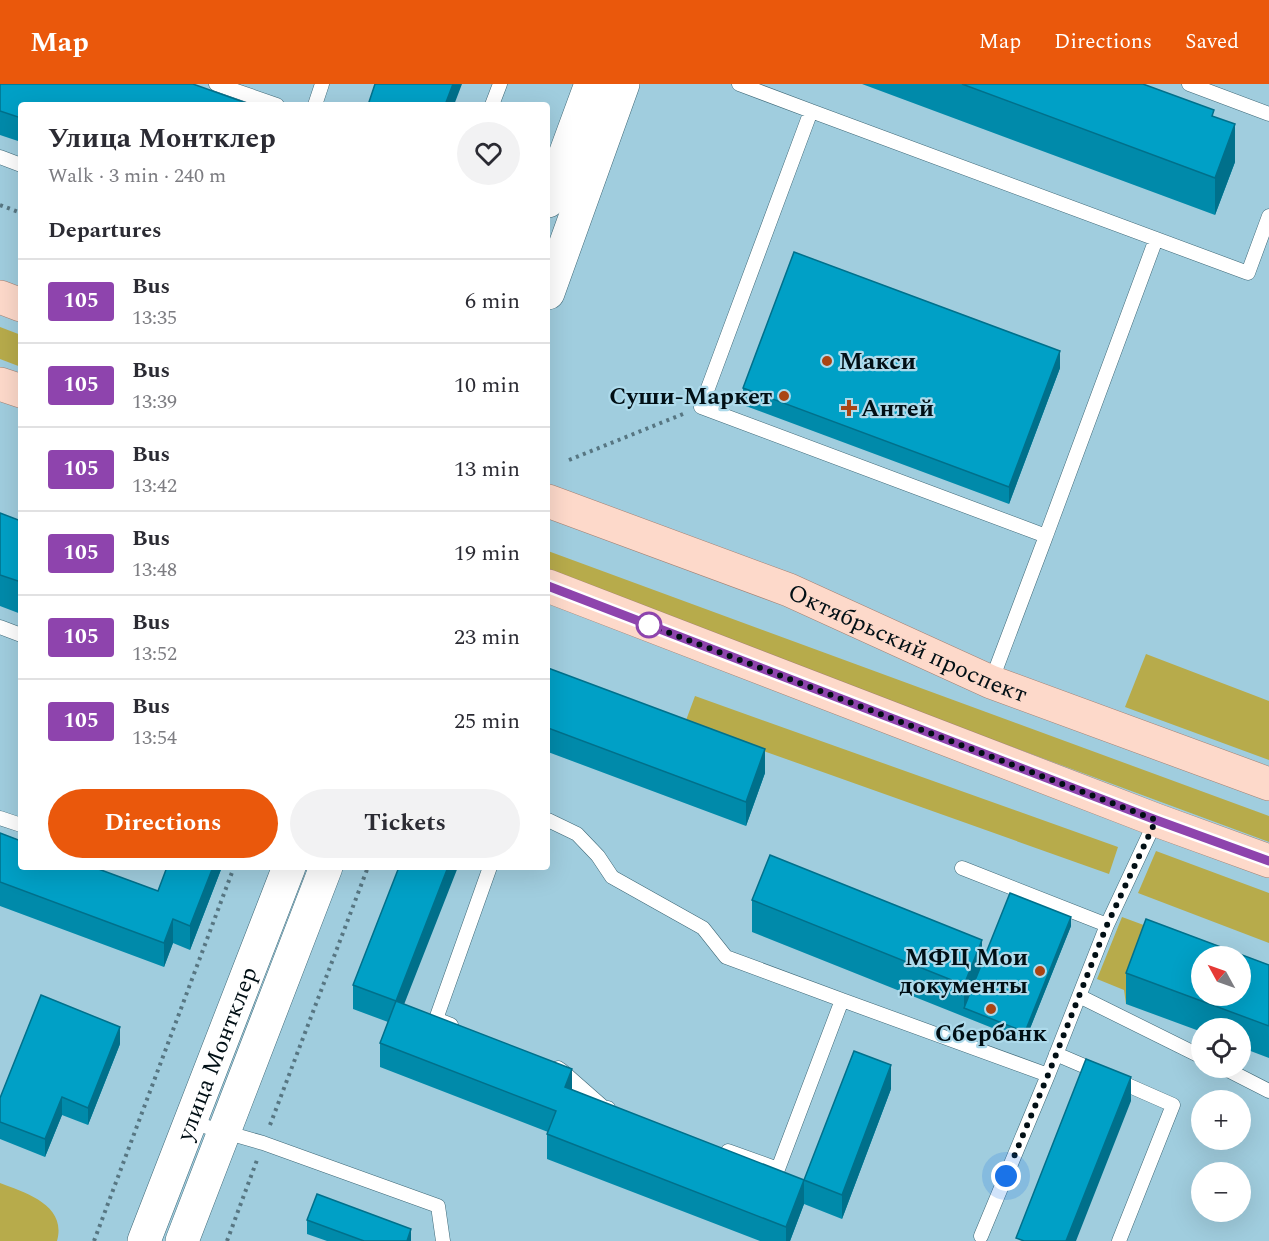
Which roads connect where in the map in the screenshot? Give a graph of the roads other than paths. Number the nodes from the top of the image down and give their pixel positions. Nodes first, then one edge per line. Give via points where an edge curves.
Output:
1 (216, 84) edge
2 (322, 84) edge
3 (500, 84) edge
4 (591, 84) edge
5 (623, 84) edge
6 (739, 84) edge
7 (1189, 84) edge
8 (763, 88) edge
9 (268, 102) edge
10 (316, 102) edge
11 (493, 102) edge
12 (811, 111) junction
13 (1269, 114) edge
14 (0, 157) edge
15 (18, 164) edge
16 (550, 196) edge
17 (1269, 216) edge
18 (1156, 239) junction
19 (550, 287) edge
20 (0, 297) edge
21 (18, 304) edge
22 (0, 384) edge
23 (18, 390) edge
24 (550, 502) edge
25 (1046, 536) junction
26 (550, 587) edge
27 (0, 627) edge
28 (18, 634) edge
29 (991, 682) junction
30 (1269, 784) edge
31 (0, 818) edge
32 (1156, 820) junction
33 (550, 821) edge
34 (18, 824) edge
35 (1269, 861) edge
36 (962, 868) dead end
37 (288, 870) edge
38 (325, 870) edge
39 (489, 870) edge
40 (1107, 925) junction
41 (1079, 996) junction
42 (842, 1000) junction
43 (467, 1032) edge
44 (1191, 1052) edge
45 (1056, 1054) junction
46 (540, 1061) edge
47 (1048, 1075) junction
48 (1244, 1078) edge
49 (1269, 1091) edge
50 (625, 1115) edge
51 (189, 1122) junction
52 (223, 1132) junction
53 (712, 1146) edge
54 (981, 1236) dead end
55 (144, 1241) edge
56 (182, 1241) edge
57 (443, 1241) edge
58 (1119, 1241) edge

1 - 9 lane
2 - 10 lane
3 - 11 lane
4 - 16 street
5 - 19 street
6 - 8 lane
7 - 13 lane
8 - 12 lane
12 - 18 lane
12 - 25 lane via 701,408
14 - 15 lane
17 - 18 lane via 1248,273
18 - 25 lane
20 - 21 main road
22 - 23 main road
24 - 29 main road, Октябрьский проспект via 789,590
25 - 29 lane
26 - 32 main road
27 - 28 lane
29 - 30 main road, Октябрьский проспект
31 - 34 lane
32 - 35 main road
32 - 40 lane
33 - 42 lane via 577,834 612,877 703,928 726,957
36 - 40 lane
37 - 51 street, улица Монтклер
38 - 52 street, улица Монтклер
39 - 43 lane via 436,1019
40 - 41 lane
41 - 44 lane
41 - 45 lane
42 - 47 lane
42 - 53 lane via 778,1169
45 - 47 lane
45 - 58 lane via 1173,1105
46 - 50 lane via 561,1070 603,1107
47 - 54 lane
48 - 49 lane
51 - 52 lane
51 - 55 street, улица Монтклер
52 - 56 street, улица Монтклер
52 - 57 lane via 438,1206

